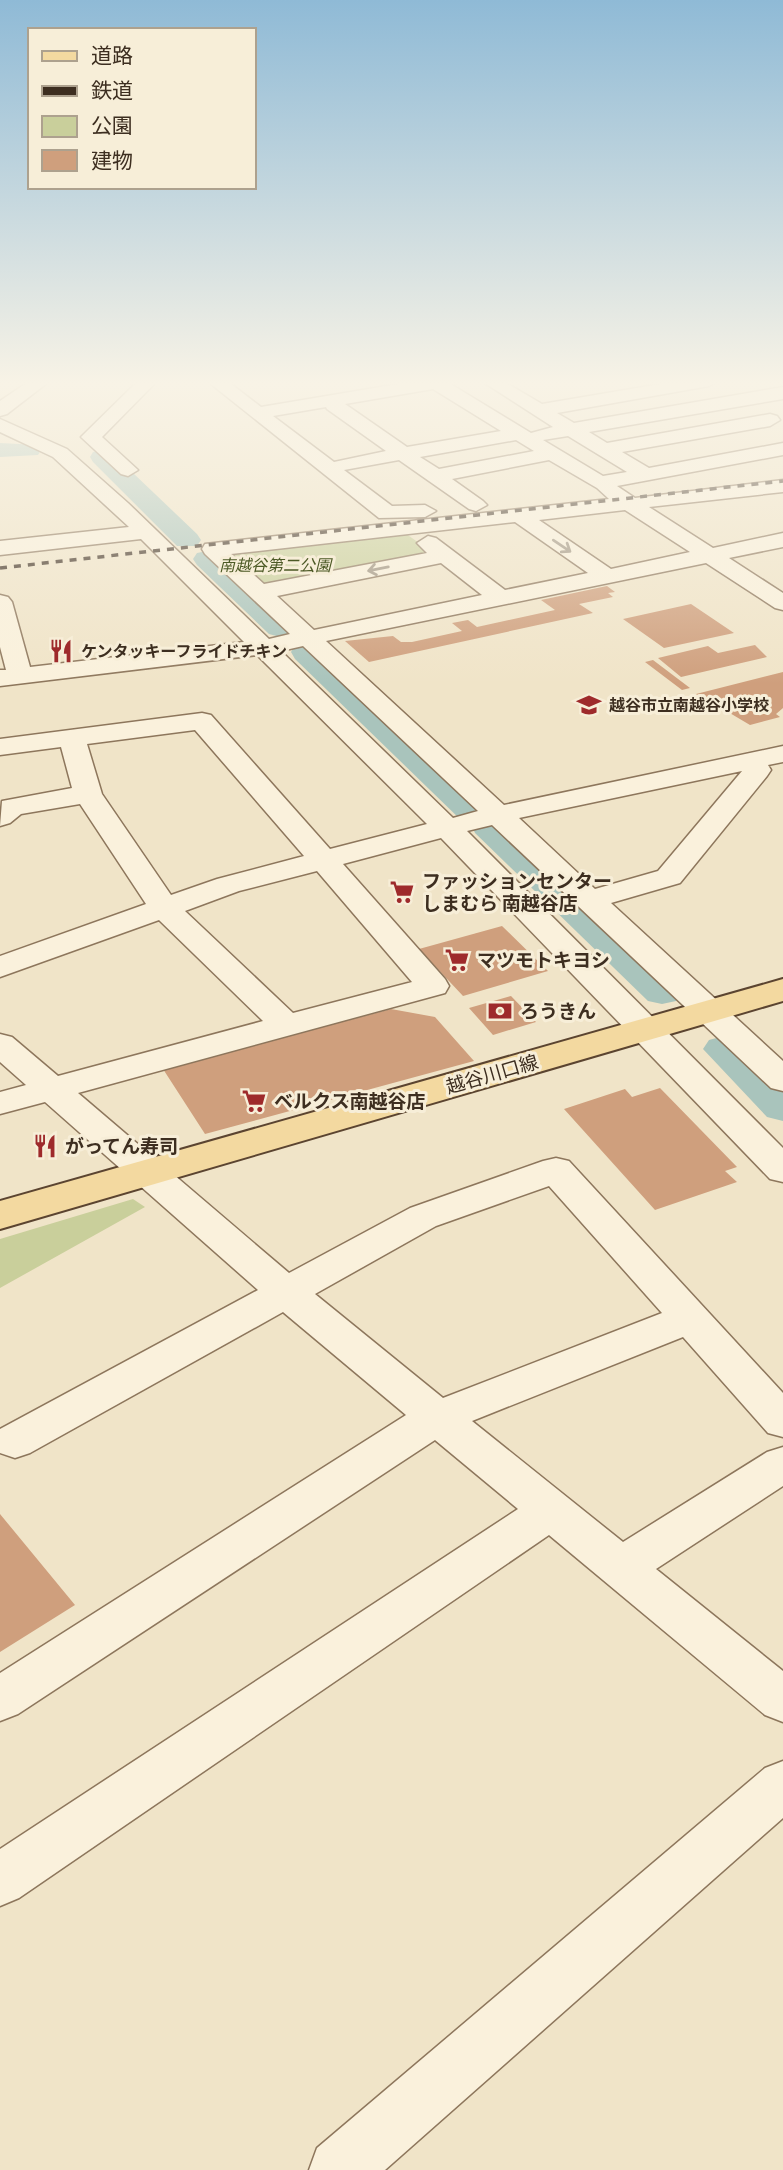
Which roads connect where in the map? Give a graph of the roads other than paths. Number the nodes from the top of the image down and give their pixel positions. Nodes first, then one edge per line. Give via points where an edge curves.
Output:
1 (97, 481) edge
2 (346, 481) edge
3 (442, 481) edge
4 (597, 481) edge
5 (636, 481) edge
6 (783, 486) edge
7 (620, 495) junction
8 (476, 505) junction
9 (518, 515) junction
10 (397, 520) junction
11 (145, 532) junction
12 (783, 540) edge
13 (0, 548) edge
14 (717, 554) junction
15 (445, 556) junction
16 (607, 576) junction
17 (783, 588) edge
18 (260, 592) junction
19 (501, 598) junction
20 (0, 602) edge
21 (783, 603) edge
22 (311, 638) junction
23 (264, 647) junction
24 (10, 677) edge
25 (72, 738) junction
26 (0, 747) edge
27 (783, 754) edge
28 (746, 761) junction
29 (88, 794) junction
30 (500, 814) junction
31 (0, 817) edge
32 (448, 829) junction
33 (326, 861) junction
34 (592, 899) junction
35 (166, 909) junction
36 (0, 967) edge
37 (783, 990) edge
38 (710, 1011) junction
39 (287, 1026) junction
40 (645, 1029) junction
41 (0, 1044) edge
42 (783, 1080) edge
43 (52, 1090) junction
44 (0, 1103) edge
45 (783, 1170) edge
46 (148, 1173) junction
47 (0, 1214) edge
48 (288, 1291) junction
49 (689, 1319) junction
50 (437, 1417) junction
51 (783, 1421) edge
52 (15, 1441) dead end
53 (783, 1464) edge
54 (551, 1510) junction
55 (621, 1567) junction
56 (0, 1699) edge
57 (783, 1700) edge
58 (783, 1785) edge
59 (0, 1880) edge
60 (339, 2170) edge

1 - 11 street
2 - 10 street
3 - 8 street
4 - 7 street
5 - 7 street
6 - 7 street
7 - 8 street
7 - 9 street
7 - 14 street
8 - 10 street
9 - 10 street
9 -> 16 street
10 - 15 street
10 - 18 street via 213,549
11 - 13 street
11 - 23 street
12 - 14 street
14 - 16 street
14 - 17 street
14 - 21 street
15 -> 18 street
15 - 19 street
16 - 19 street
18 - 22 street
19 - 22 street
20 - 24 street
22 - 23 street
22 - 30 street
23 - 24 street
23 - 32 street
25 - 26 street
25 - 29 street
25 - 33 street via 202,721
27 - 28 street
28 - 30 street
28 - 34 street via 757,770 669,877
29 - 31 street via 12,807
29 - 35 street
30 - 32 street
30 - 34 street
32 - 33 street
32 - 40 street
33 - 35 street via 228,886
33 - 39 street via 433,986
34 - 38 street
35 - 36 street
35 - 39 street
37 - 38 main road, 越谷川口線
38 - 40 main road, 越谷川口線
38 - 42 street
39 - 43 street
40 - 45 street
40 - 46 main road, 越谷川口線
41 - 43 street
43 - 44 street
43 - 46 street
46 - 47 main road, 越谷川口線
46 - 48 street
48 - 49 street via 424,1217 556,1170
48 - 50 street
48 - 52 street
49 - 50 street
49 - 51 street
50 - 54 street
50 - 56 street
53 - 55 street
54 - 55 street
54 - 59 street
55 - 57 street
58 - 60 street

